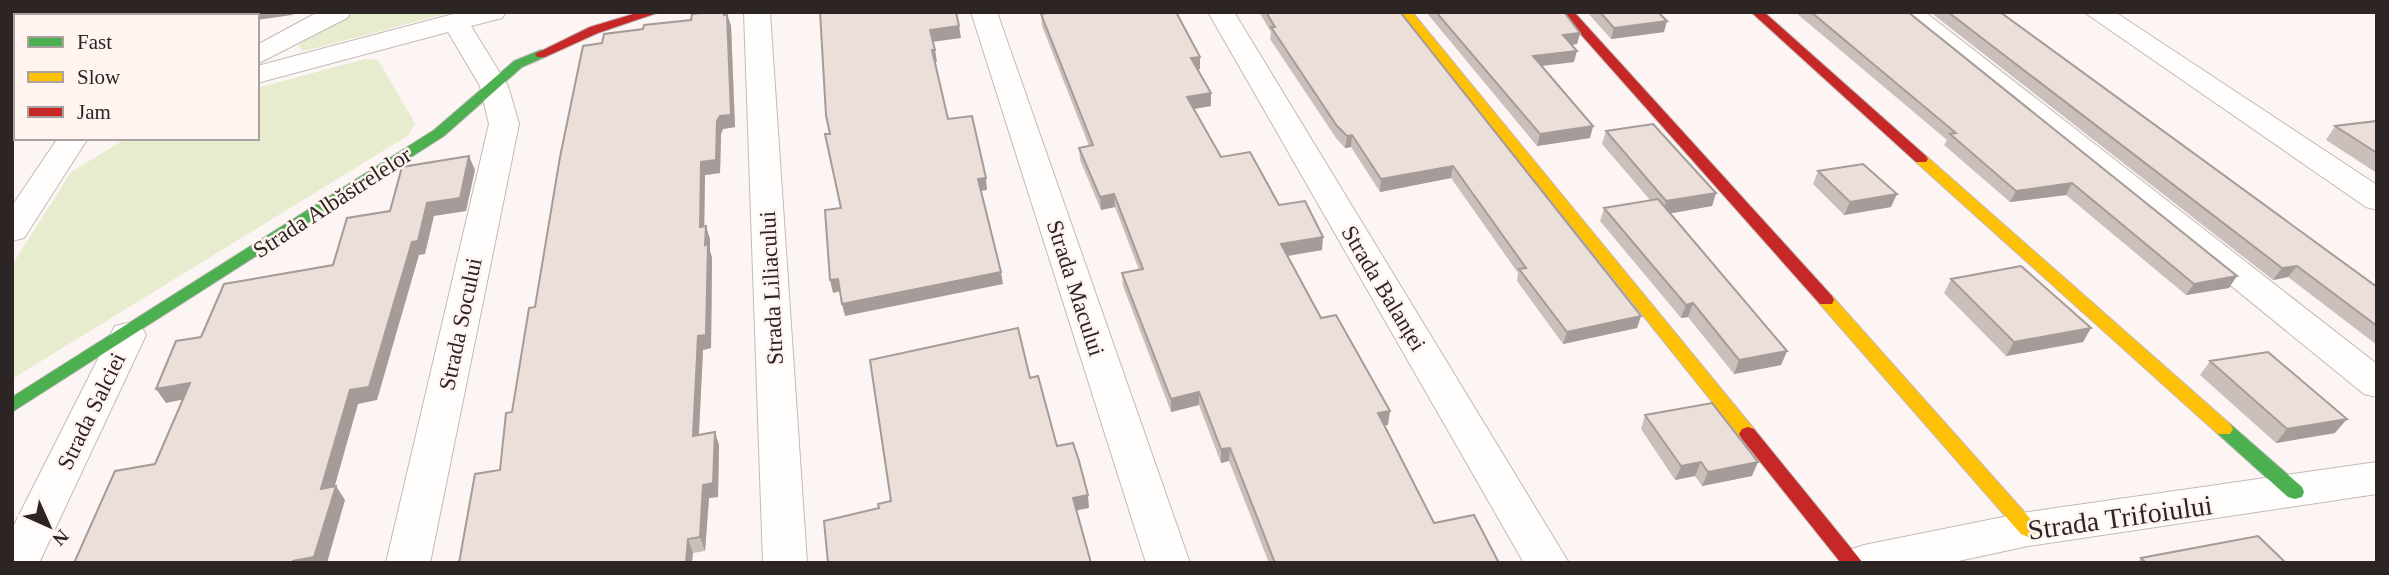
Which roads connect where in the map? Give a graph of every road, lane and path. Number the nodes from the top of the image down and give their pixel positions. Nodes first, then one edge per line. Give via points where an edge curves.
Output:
1 (338, 12) edge
2 (493, 12) edge
3 (654, 12) edge
4 (757, 12) edge
5 (984, 12) edge
6 (1221, 12) edge
7 (1406, 12) edge
8 (1567, 12) edge
9 (1756, 12) edge
10 (1908, 12) edge
11 (2097, 12) edge
12 (455, 22) junction
13 (259, 54) edge
14 (259, 74) edge
15 (494, 86) junction
16 (96, 140) edge
17 (66, 150) edge
18 (2377, 200) edge
19 (12, 231) edge
20 (128, 335) junction
21 (2377, 384) edge
22 (12, 406) edge
23 (2377, 478) edge
24 (2295, 492) junction
25 (2028, 529) junction
26 (17, 563) edge
27 (408, 563) edge
28 (785, 563) edge
29 (1168, 563) edge
30 (1548, 563) edge
31 (1853, 563) edge
32 (1864, 563) edge

1 - 13 street
2 - 12 street
3 - 15 street, Strada Albăstrelelor via 544,50 518,64
4 - 28 street, Strada Liliacului
5 - 29 street, Strada Macului
6 - 30 street, Strada Balanței
7 - 31 street
8 - 25 street
9 - 24 street
10 - 21 street
11 - 18 street
12 - 14 street
12 - 15 street, Strada Socului
15 - 20 street, Strada Albăstrelelor via 439,133
15 - 27 street, Strada Socului via 504,124
16 - 17 street
17 - 19 street
20 - 22 street, Strada Albăstrelelor
20 - 26 street, Strada Salciei
23 - 24 street, Strada Trifoiului
24 - 25 street, Strada Trifoiului
25 - 32 street, Strada Trifoiului

